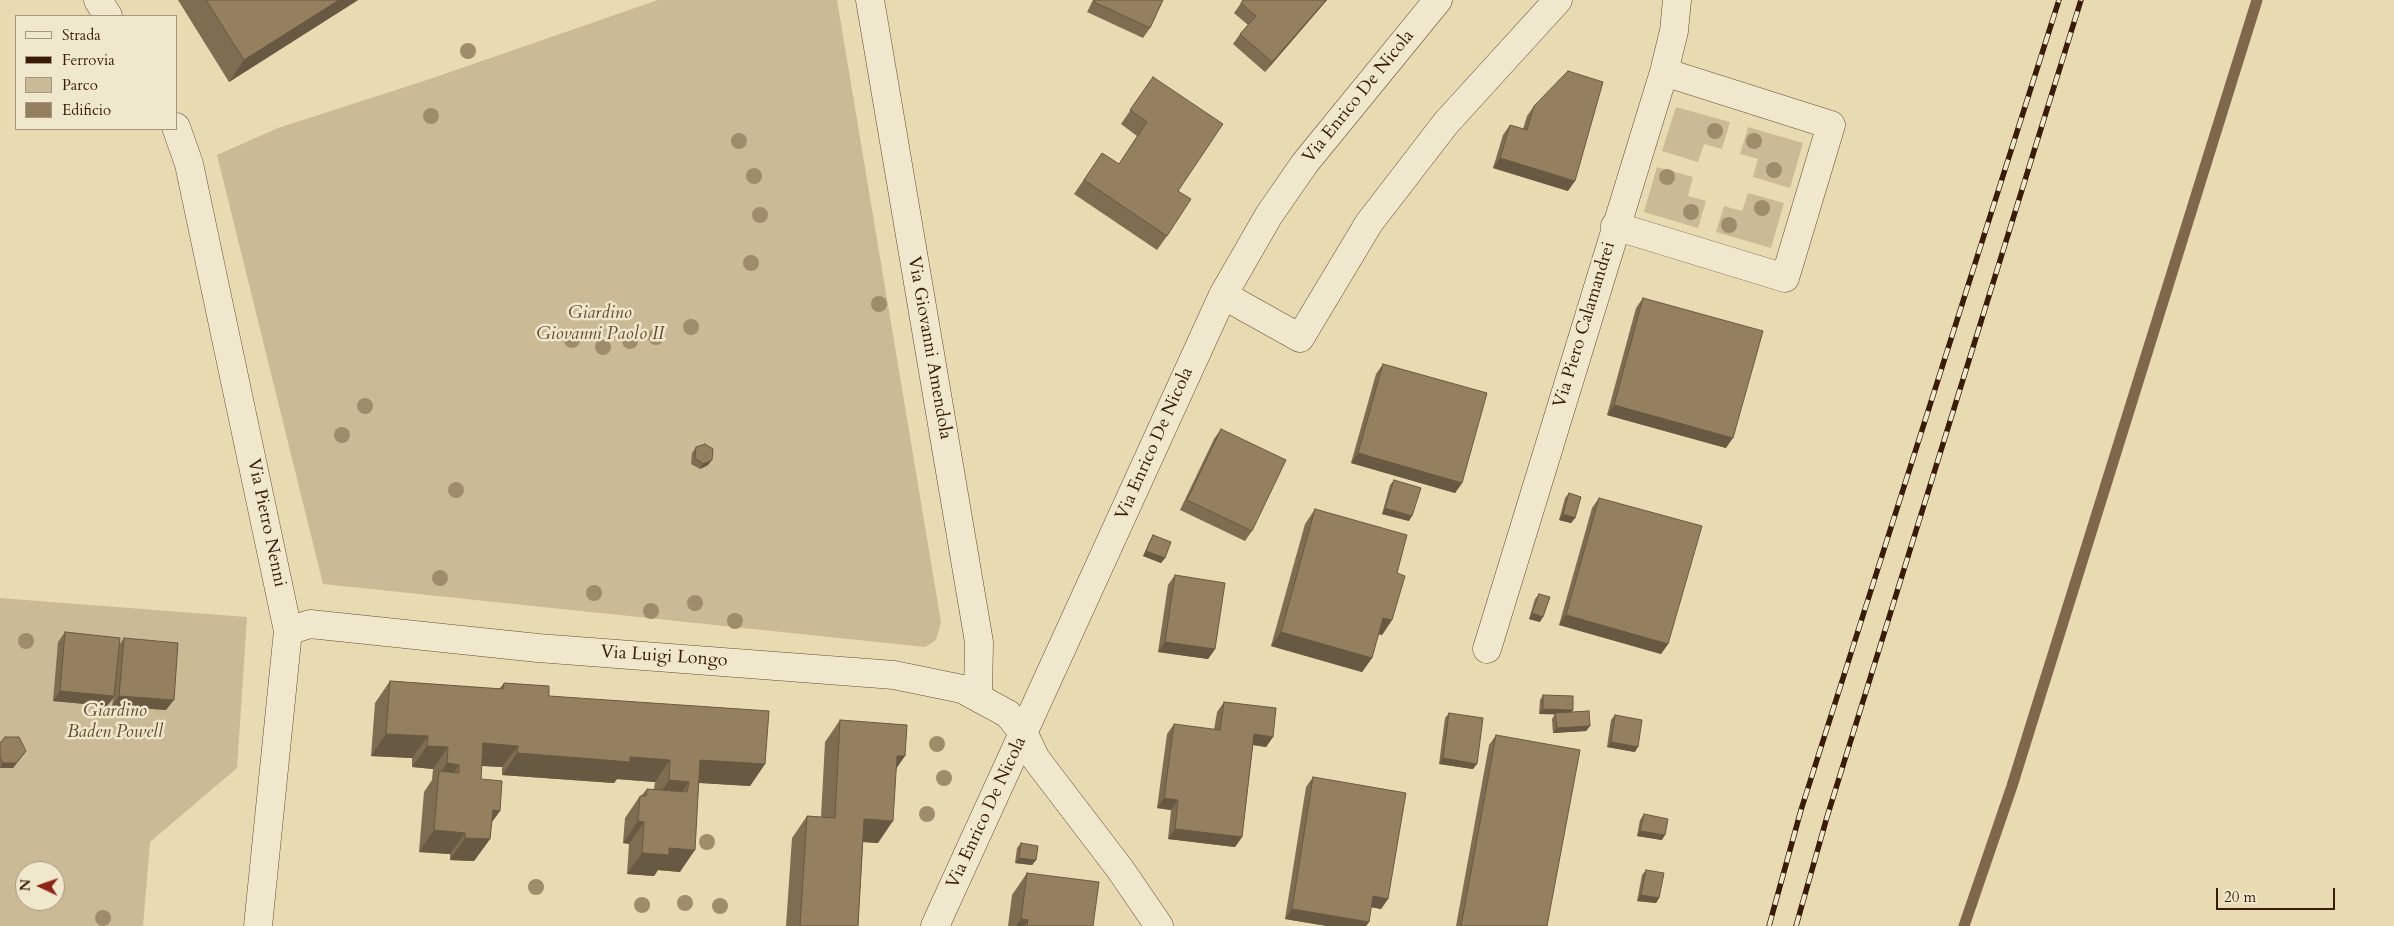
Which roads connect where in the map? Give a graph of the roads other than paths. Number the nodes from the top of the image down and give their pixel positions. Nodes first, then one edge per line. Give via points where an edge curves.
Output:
1 (98, 0) edge
2 (870, 0) edge
3 (1438, 0) edge
4 (1558, 0) edge
5 (1677, 0) edge
6 (107, 15) edge
7 (1664, 72) junction
8 (177, 130) edge
9 (1615, 226) junction
10 (1223, 295) junction
11 (288, 631) junction
12 (1487, 649) dead end
13 (978, 696) junction
14 (1024, 734) junction
15 (258, 926) edge
16 (935, 926) edge
17 (1159, 926) edge

1 - 6 street
2 - 13 street, Via Giovanni Amendola via 979,642
3 - 10 street, Via Enrico De Nicola via 1306,163 1269,215
4 - 10 street via 1446,123 1369,223 1300,338
5 - 7 street, Via Piero Calamandrei via 1674,31
7 - 9 street, Via Piero Calamandrei
7 - 9 street via 1830,125 1785,278
8 - 11 street, Via Pietro Nenni via 189,164
9 - 12 street, Via Piero Calamandrei
10 - 14 street, Via Enrico De Nicola
11 - 13 street, Via Luigi Longo via 310,624 538,648 894,675 938,682
11 - 15 street, Via Pietro Nenni
13 - 14 street, Via Luigi Longo via 1008,714
14 - 16 street, Via Enrico De Nicola
14 - 17 street, Via Luigi Longo via 1036,759

